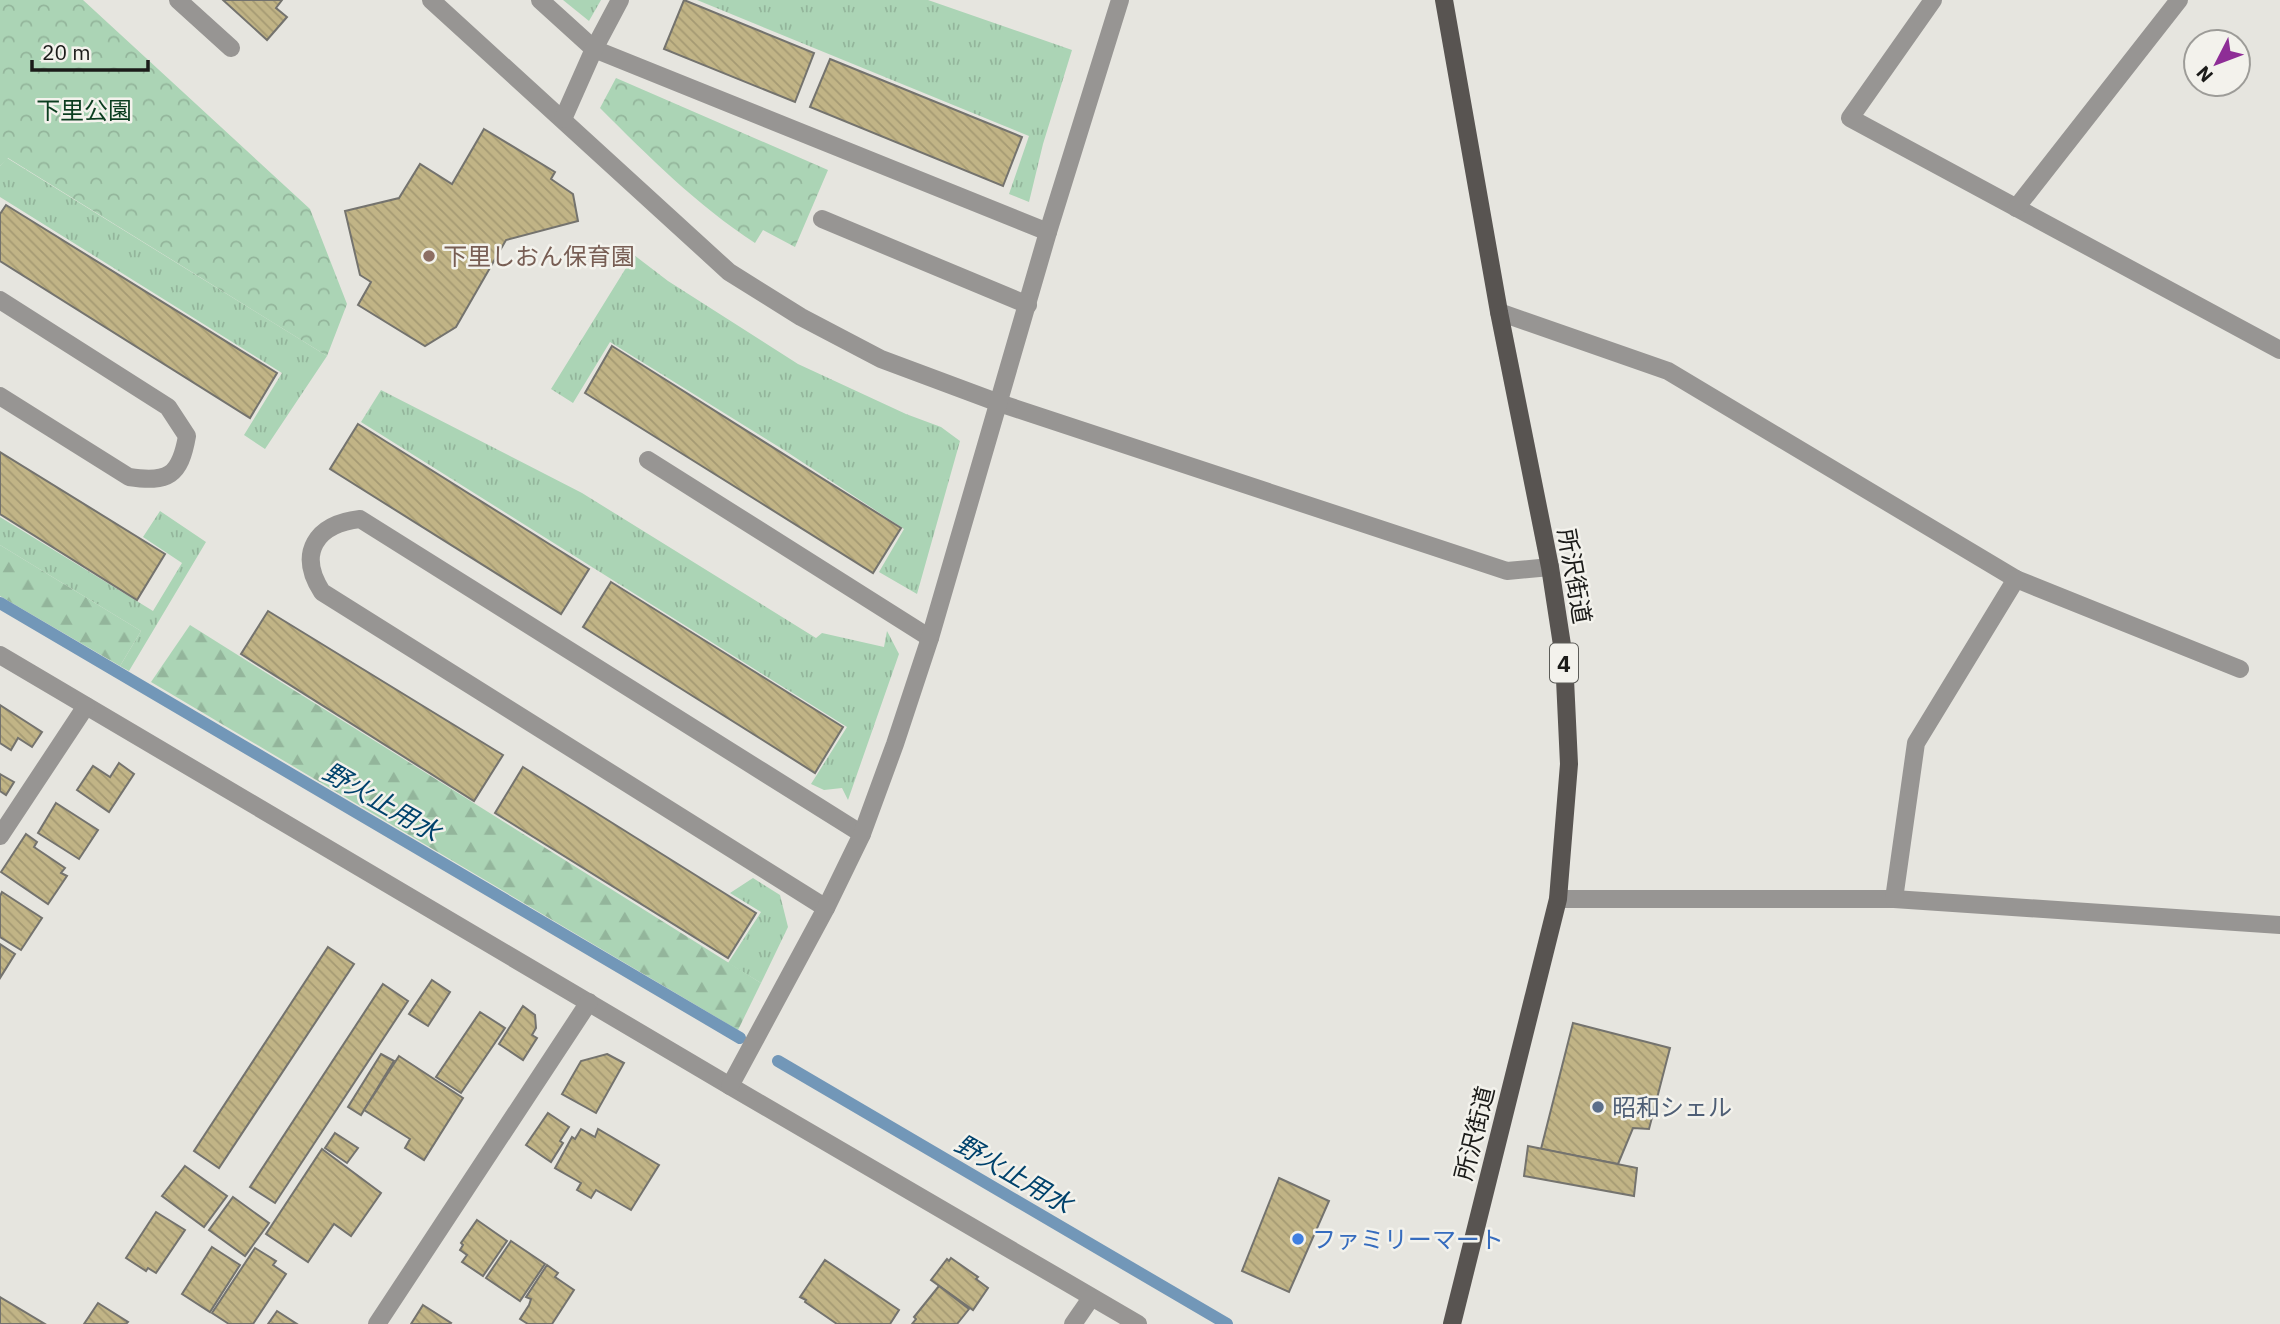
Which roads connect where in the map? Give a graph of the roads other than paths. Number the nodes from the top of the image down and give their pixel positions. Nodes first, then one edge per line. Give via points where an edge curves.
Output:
1 (178, 0) edge
2 (432, 0) edge
3 (540, 0) edge
4 (620, 0) edge
5 (1120, 0) edge
6 (1444, 0) edge
7 (1933, 0) edge
8 (2179, 0) edge
9 (231, 48) dead end
10 (594, 49) junction
11 (563, 119) junction
12 (2016, 208) junction
13 (822, 219) dead end
14 (1048, 232) junction
15 (0, 300) edge
16 (1028, 305) junction
17 (1499, 312) junction
18 (2280, 350) edge
19 (0, 396) edge
20 (999, 403) junction
21 (648, 460) dead end
22 (1550, 567) junction
23 (2015, 579) junction
24 (930, 638) junction
25 (0, 655) edge
26 (2240, 669) dead end
27 (86, 706) junction
28 (862, 834) junction
29 (0, 836) edge
30 (1558, 899) junction
31 (1894, 899) junction
32 (825, 908) junction
33 (2280, 925) edge
34 (589, 1002) junction
35 (730, 1086) junction
36 (1091, 1298) junction
37 (377, 1324) edge
38 (1073, 1324) edge
39 (1138, 1324) edge
40 (1451, 1324) edge

1 - 9 street
2 - 11 street
3 - 10 street
4 - 10 street
5 - 14 street
6 - 17 main road, 所沢街道 / 4
7 - 12 street via 1850,118
8 - 12 street
10 - 11 street
10 - 14 street
11 - 20 street via 729,272 881,359
12 - 18 street
13 - 16 street
14 - 16 street
15 - 19 street via 168,407 187,436 183,456 170,475 153,481 130,477
16 - 20 street
17 - 22 main road, 所沢街道 / 4
17 - 23 street via 1668,372
20 - 22 street via 1507,571
20 - 24 street
21 - 24 street
22 - 30 main road, 所沢街道 / 4 via 1564,658 1569,764
23 - 26 street
23 - 31 street via 1916,743
24 - 28 street
25 - 27 street
27 - 29 street
27 - 34 street
28 - 32 street
28 - 32 street via 360,519 341,521 314,544 310,561 322,592
30 - 31 street
30 - 40 main road, 所沢街道 / 4
31 - 33 street
32 - 35 street
34 - 35 street
34 - 37 street
35 - 36 street
36 - 38 street
36 - 39 street

